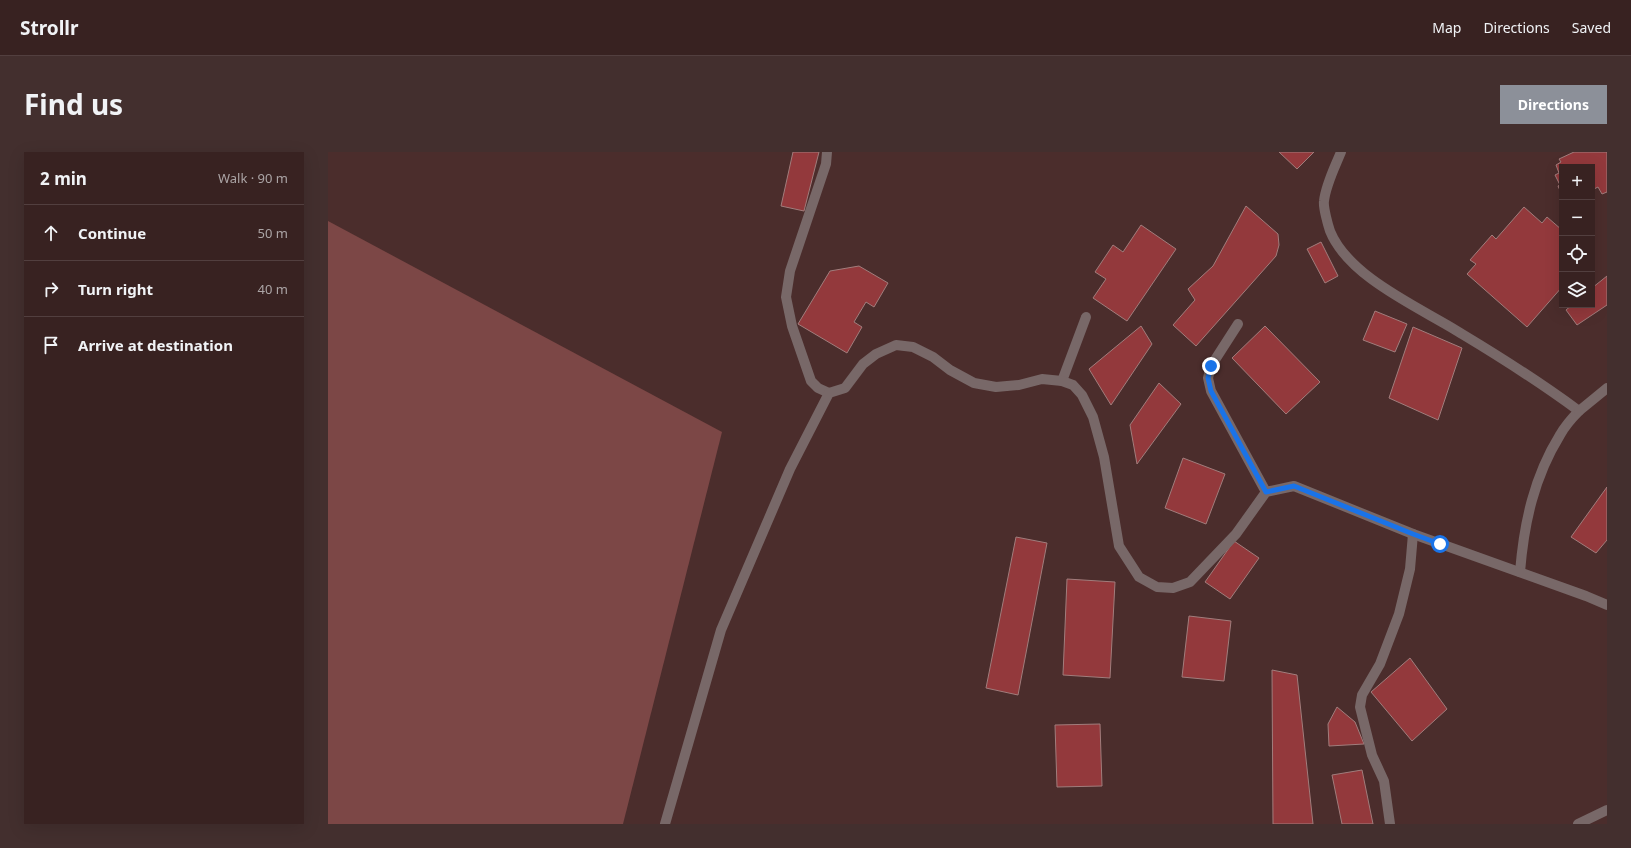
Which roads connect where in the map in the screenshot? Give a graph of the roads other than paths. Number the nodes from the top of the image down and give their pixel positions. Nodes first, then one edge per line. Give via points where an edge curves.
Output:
1 (827, 152) edge
2 (1341, 152) edge
3 (1086, 317) dead end
4 (1238, 324) dead end
5 (1062, 380) junction
6 (1607, 388) edge
7 (830, 393) junction
8 (1579, 411) junction
9 (1266, 492) junction
10 (1413, 534) junction
11 (1520, 572) junction
12 (1607, 606) edge
13 (1607, 810) edge
14 (665, 824) edge
15 (1390, 824) edge
16 (1578, 824) edge

1 - 7 street via 826,164 790,271 786,297 792,326 811,381 818,388
2 - 8 street via 1324,202 1330,230 1344,253 1372,279 1410,305 1460,332 1531,376
3 - 5 street
4 - 9 street via 1211,366 1208,378 1211,391
5 - 7 street via 1042,379 996,387 974,383 950,370 934,357 913,347 896,345 876,354 863,364 845,388
5 - 9 street via 1082,395 1093,417 1104,457 1119,546 1139,577 1157,586 1173,588 1190,582 1236,534
6 - 8 street
7 - 14 street via 790,469 721,630
8 - 11 street via 1560,434 1544,464 1530,507
9 - 10 street via 1294,486
10 - 11 street
10 - 15 street via 1410,569 1399,614 1380,664 1362,695 1360,707 1372,755 1384,781
11 - 12 street
13 - 16 street

